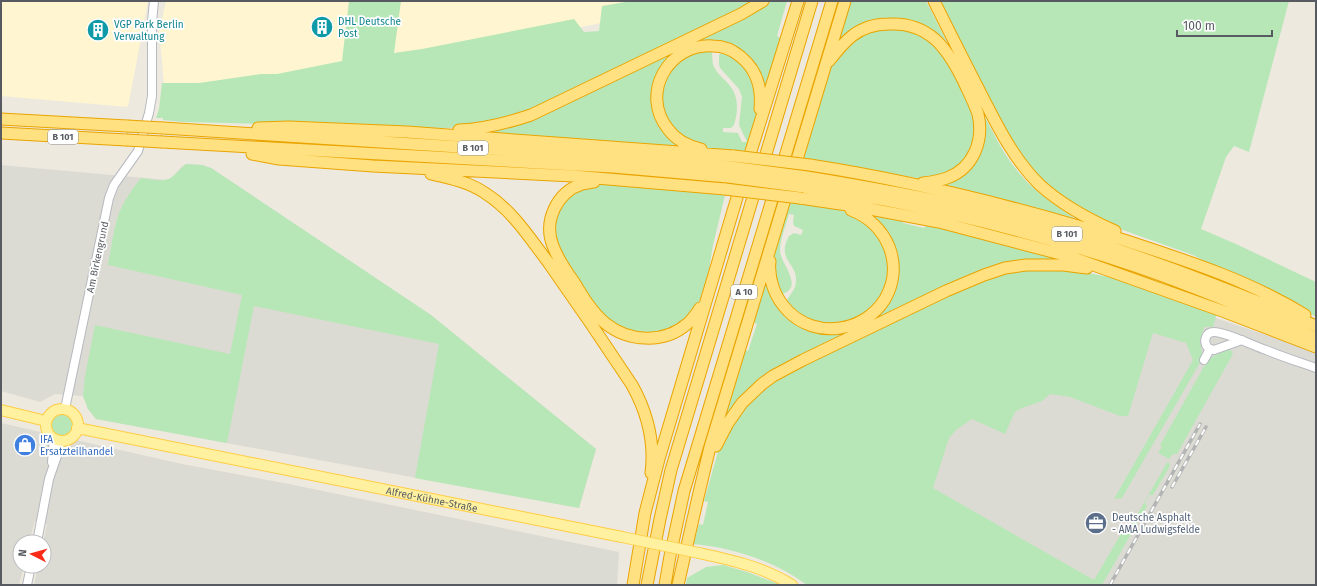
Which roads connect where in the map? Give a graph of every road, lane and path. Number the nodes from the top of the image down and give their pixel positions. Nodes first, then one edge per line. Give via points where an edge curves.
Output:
1 (154, 1) edge
2 (763, 1) edge
3 (798, 1) edge
4 (812, 1) edge
5 (832, 1) edge
6 (845, 1) edge
7 (934, 1) edge
8 (826, 64) junction
9 (1, 119) edge
10 (216, 132) junction
11 (407, 132) junction
12 (1, 133) edge
13 (216, 146) junction
14 (719, 155) junction
15 (746, 164) junction
16 (373, 166) junction
17 (730, 172) junction
18 (626, 181) junction
19 (805, 182) junction
20 (916, 184) junction
21 (785, 201) junction
22 (833, 203) junction
23 (1161, 252) junction
24 (1126, 277) junction
25 (711, 281) junction
26 (1316, 322) edge
27 (1316, 326) edge
28 (1224, 334) junction
29 (1316, 338) edge
30 (1242, 340) junction
31 (1224, 347) junction
32 (1316, 347) edge
33 (1210, 349) junction
34 (1204, 360) dead end
35 (1316, 368) edge
36 (65, 409) junction
37 (1, 410) edge
38 (46, 421) junction
39 (77, 428) junction
40 (57, 439) junction
41 (705, 466) junction
42 (645, 513) junction
43 (38, 534) edge
44 (29, 574) edge
45 (788, 582) edge
46 (27, 585) edge
47 (633, 585) edge
48 (647, 585) edge
49 (665, 585) edge
50 (678, 585) edge

1 - 36 street, Am Birkengrund via 150,113 138,151 114,185 109,198
2 - 11 highway via 531,115 477,129
3 - 15 highway
4 - 48 highway, A 10 via 671,470
5 - 49 highway, A 10 via 684,491
6 - 8 highway
7 - 23 highway via 990,112 1019,161 1040,185 1079,214
8 - 20 highway via 852,36 871,26 883,24 906,25 922,30 935,39 954,61 977,113 980,124 978,145 968,164 950,177
8 - 21 highway
9 - 10 highway, B 101, bridge
10 - 11 highway, B 101 via 289,127
10 - 17 highway, B 101 via 613,157
11 - 14 highway, B 101
12 - 13 highway, B 101, bridge
13 - 16 highway, B 101 via 278,159
13 - 17 highway, B 101
14 - 15 highway via 686,144 677,138 668,130 659,114 657,92 666,68 681,53 698,46 718,46 737,54 751,66 757,77 760,90 759,112
14 - 20 highway, B 101, bridge via 810,165
15 - 25 highway
16 - 18 highway, B 101
16 - 42 highway via 443,176 474,187 485,192 519,222 639,398 649,428 652,453
17 - 19 highway, B 101, bridge
18 - 22 highway, B 101, bridge via 725,189
18 - 25 highway via 582,184 560,198 553,210 552,244 595,313 617,332 641,338 666,336 686,325 694,317 701,307
19 - 27 highway, B 101 via 887,190 996,214 1152,261 1241,294
19 - 29 highway, B 101 via 940,211 1076,247 1235,303
20 - 23 highway, B 101 via 1045,216
21 - 22 highway via 770,264 776,295 784,308 800,321 813,327 835,329 854,325 870,316 884,299 891,283 893,267 885,237 874,223
21 - 41 highway
22 - 24 highway, B 101 via 893,213 990,235 1068,256
23 - 26 highway, B 101 via 1250,286
24 - 32 highway, B 101
24 - 41 highway via 1082,267 1032,264 984,274 946,291 773,376 752,393 734,414
25 - 42 highway
28 - 30 street
28 - 31 street via 1228,344
28 - 33 street via 1213,332 1207,335 1205,342
30 - 31 street
30 - 35 street
31 - 33 street
33 - 34 street
36 - 38 main road via 53,411
36 - 39 main road via 75,416
37 - 38 main road
38 - 40 main road via 47,431
39 - 40 main road via 71,437
39 - 45 main road, Alfred-Kühne-Straße, bridge via 699,553 737,562
40 - 43 street
41 - 50 highway
42 - 47 highway
44 - 46 street

